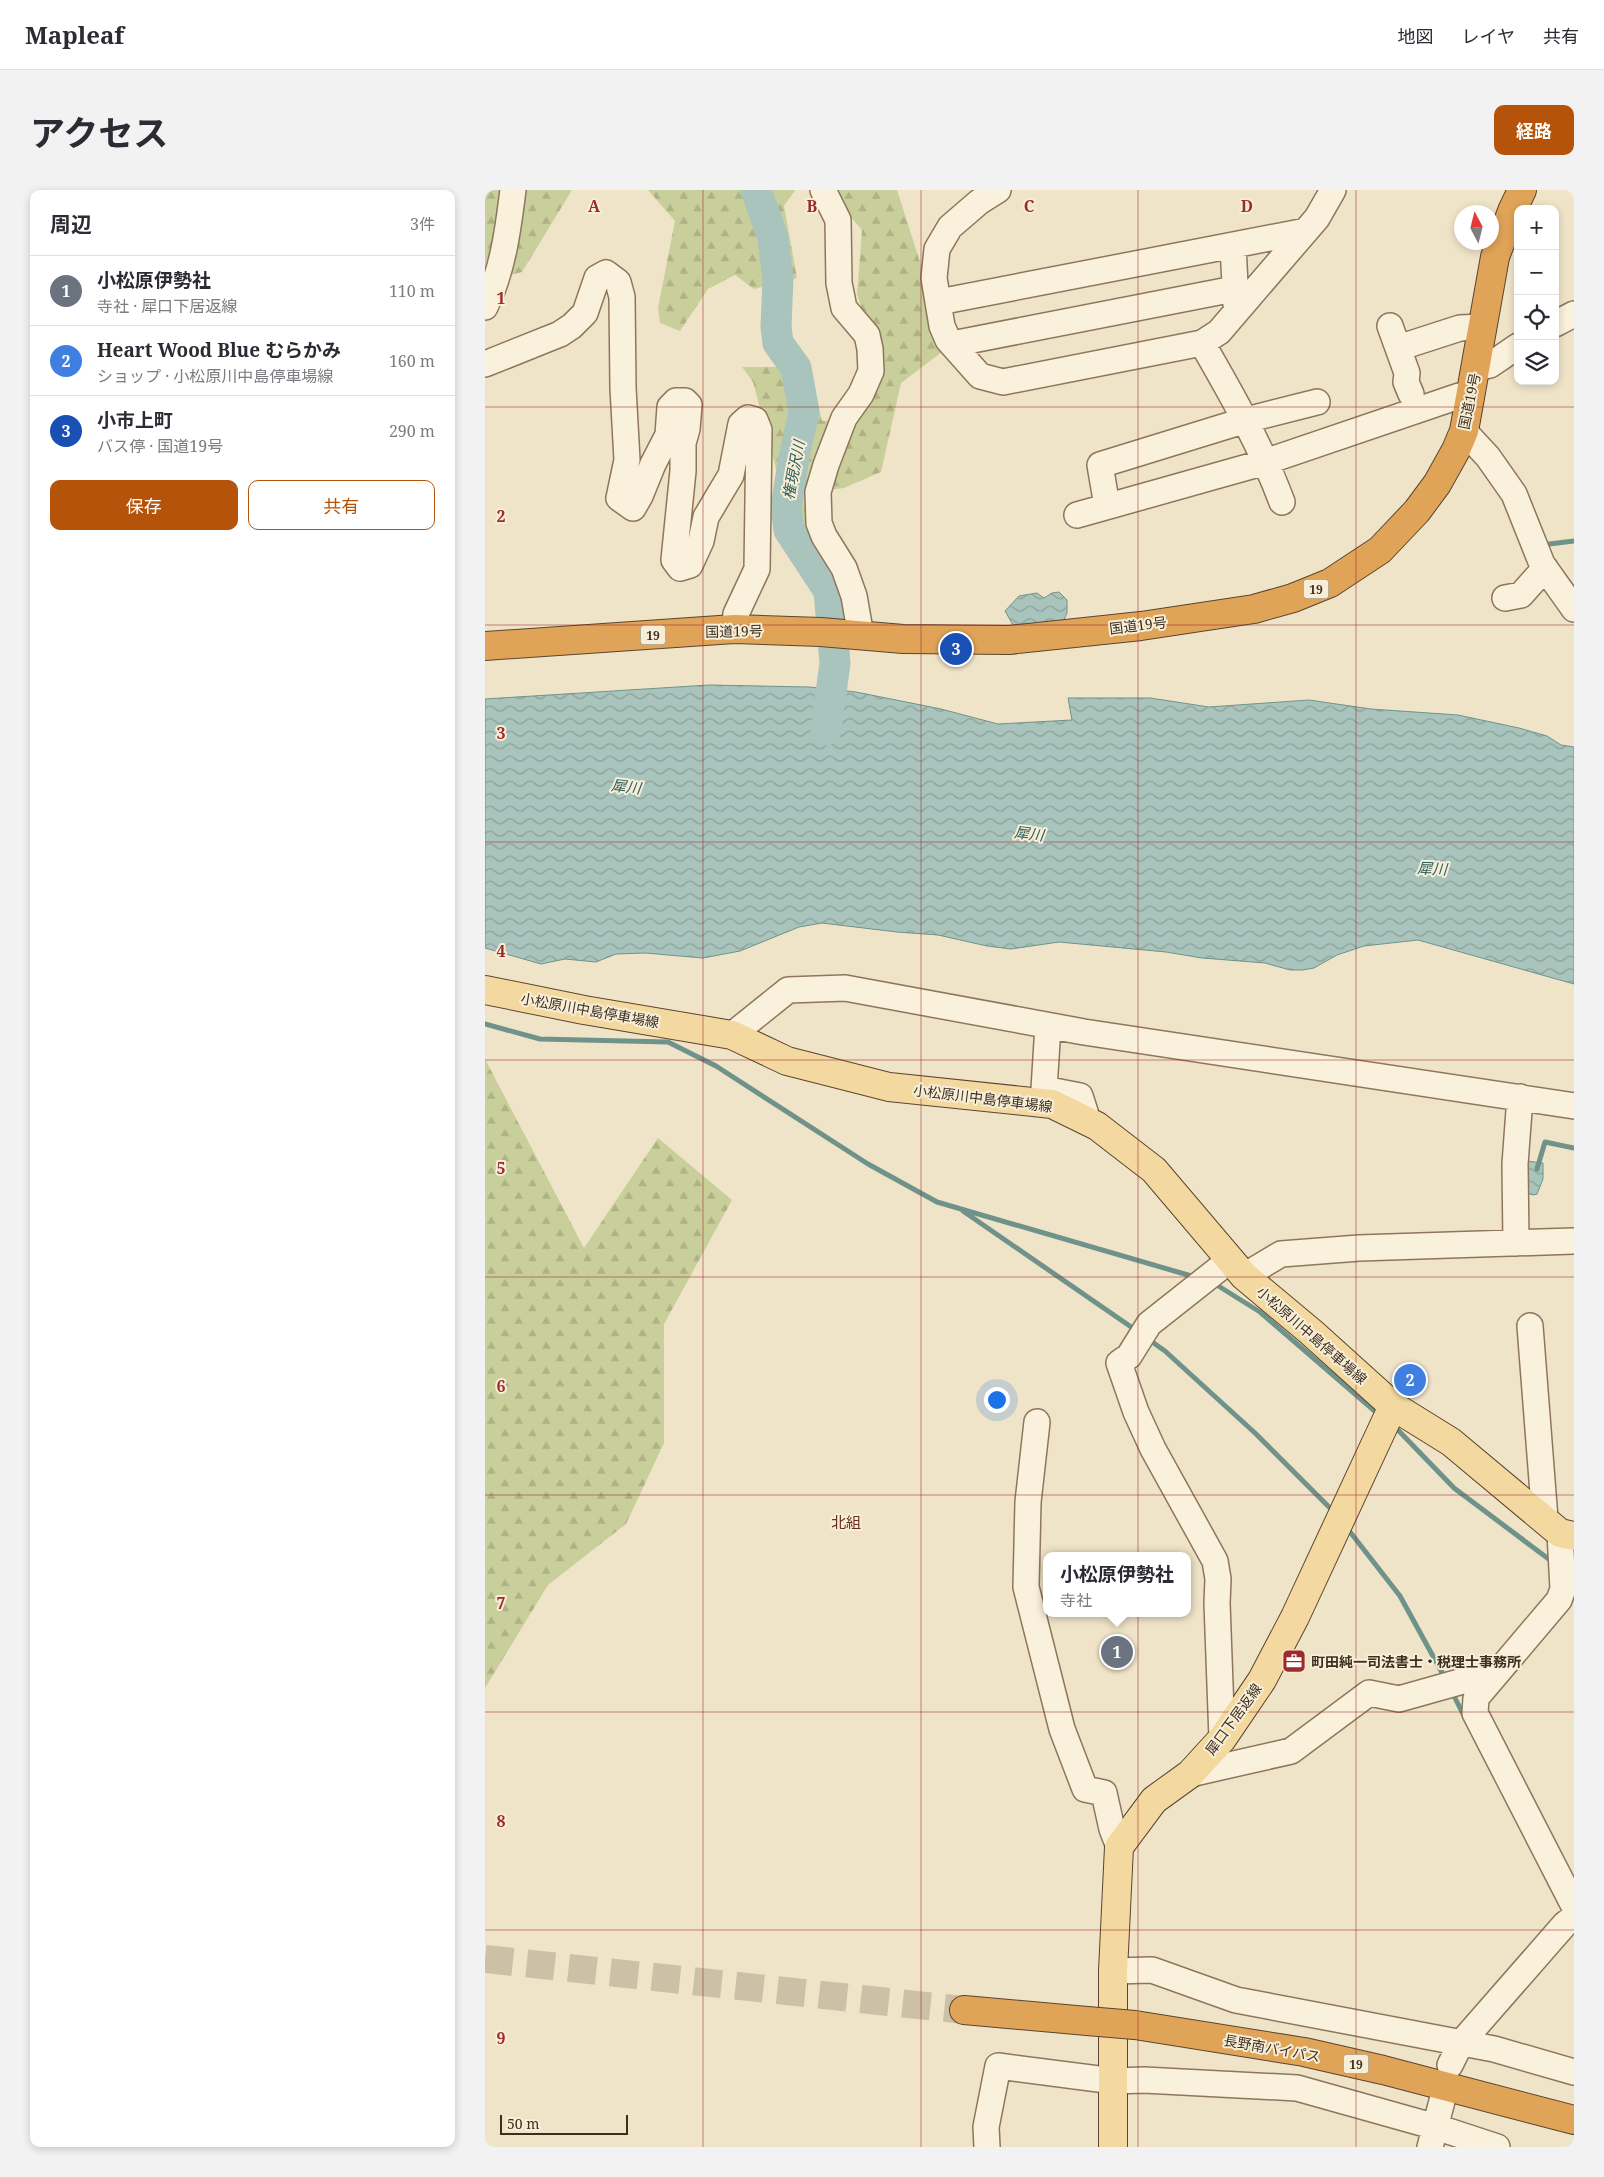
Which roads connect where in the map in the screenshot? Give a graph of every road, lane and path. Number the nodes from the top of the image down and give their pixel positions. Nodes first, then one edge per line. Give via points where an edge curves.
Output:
1 (513, 190) edge
2 (823, 190) edge
3 (998, 190) edge
4 (1333, 190) edge
5 (1523, 190) edge
6 (1306, 231) junction
7 (1233, 245) junction
8 (1235, 300) junction
9 (939, 302) junction
10 (485, 307) edge
11 (1574, 314) edge
12 (1559, 322) edge
13 (1481, 327) junction
14 (1202, 342) junction
15 (952, 344) junction
16 (1514, 349) edge
17 (485, 364) edge
18 (1475, 368) junction
19 (1411, 394) dead end
20 (1459, 396) dead end
21 (1317, 402) dead end
22 (1246, 420) junction
23 (1464, 431) junction
24 (1267, 461) junction
25 (1282, 502) dead end
26 (1107, 506) junction
27 (1077, 515) dead end
28 (1545, 568) junction
29 (1505, 598) dead end
30 (1574, 609) edge
31 (734, 629) junction
32 (855, 635) junction
33 (485, 646) edge
34 (485, 990) edge
35 (1047, 1026) junction
36 (732, 1035) junction
37 (1520, 1097) junction
38 (1574, 1106) edge
39 (1088, 1121) junction
40 (1574, 1241) edge
41 (1516, 1242) junction
42 (1237, 1268) junction
43 (1530, 1326) dead end
44 (1393, 1406) junction
45 (1037, 1422) dead end
46 (1560, 1529) edge
47 (1569, 1594) edge
48 (1489, 1682) junction
49 (1222, 1739) junction
50 (1190, 1774) junction
51 (1119, 1847) junction
52 (1571, 1916) edge
53 (1113, 1971) junction
54 (964, 2010) tunnel mouth
55 (1461, 2043) junction
56 (1450, 2065) dead end
57 (1574, 2072) edge
58 (1114, 2081) junction
59 (1442, 2101) dead end
60 (1574, 2120) edge
61 (1433, 2137) edge
62 (987, 2147) edge
63 (1113, 2147) edge
64 (1497, 2147) edge

1 - 10 street via 505,248
2 - 32 street via 838,220 839,283 845,308 867,335 870,349 871,371 861,394 844,418 818,492 821,530 844,568 854,596
3 - 9 street via 950,227 937,249 934,278
4 - 6 street
5 - 13 highway, 国道19号 / 19 via 1495,257
6 - 7 street
6 - 8 street
7 - 8 street
7 - 9 street
8 - 14 street via 1219,332
8 - 15 street
9 - 15 street via 942,326
11 - 12 street
13 - 18 highway, 国道19号 / 19
13 - 19 street via 1394,337
14 - 15 street via 1003,382 980,376
14 - 22 street
16 - 18 street via 1489,365
17 - 31 street via 560,334 572,326 585,313 597,278 606,274 618,282 622,297 627,460 619,498 633,508 668,435 670,407 675,401 685,402 689,405 689,414 683,444 674,560 680,568 690,565 701,541 706,517 731,475 741,424 748,418 755,420 759,430 757,568 736,614
18 - 23 highway, 国道19号 / 19
20 - 24 street
21 - 22 street
22 - 24 street
22 - 26 street via 1100,466
23 - 28 street via 1488,457 1514,494
23 - 32 highway, 国道19号 / 19 via 1437,484 1417,511 1380,550 1330,583 1293,598 1254,609 1141,626 1009,640
24 - 25 street
24 - 26 street
26 - 27 street
28 - 29 street via 1521,595
28 - 30 street
31 - 32 highway, 国道19号 / 19
31 - 33 highway, 国道19号 / 19
34 - 36 main road, 小松原川中島停車場線
35 - 36 street via 845,988 788,990
35 - 37 street
35 - 39 street via 1044,1089 1080,1096
36 - 39 main road, 小松原川中島停車場線 via 787,1061 889,1087 1052,1104
37 - 38 street
37 - 41 street via 1515,1164
39 - 42 main road, 小松原川中島停車場線 via 1154,1170
40 - 41 street
41 - 42 street via 1281,1254
42 - 44 main road, 小松原川中島停車場線
42 - 49 street via 1143,1334 1129,1356 1119,1363 1136,1412 1165,1472 1215,1561
43 - 46 street
44 - 46 main road, 小松原川中島停車場線 via 1451,1442 1498,1483
44 - 49 main road, 犀口下居返線 via 1295,1617 1262,1680
45 - 51 street via 1028,1502 1026,1586 1062,1729 1085,1789 1104,1793
46 - 47 street
47 - 48 street via 1559,1600
48 - 50 street via 1470,1679 1399,1699 1369,1693 1291,1752
48 - 52 street via 1476,1698 1475,1714
49 - 50 main road, 犀口下居返線
50 - 51 main road, 犀口下居返線 via 1154,1800
51 - 53 main road
52 - 55 street
53 - 55 street via 1152,1970 1236,2000
53 - 58 main road
54 - 60 highway, 長野南バイパス / 19, bridge via 1135,2025 1304,2052
55 - 56 street
55 - 57 street
58 - 61 street via 1297,2088
58 - 62 street via 998,2066 986,2127
58 - 63 main road
59 - 61 street
61 - 64 street

